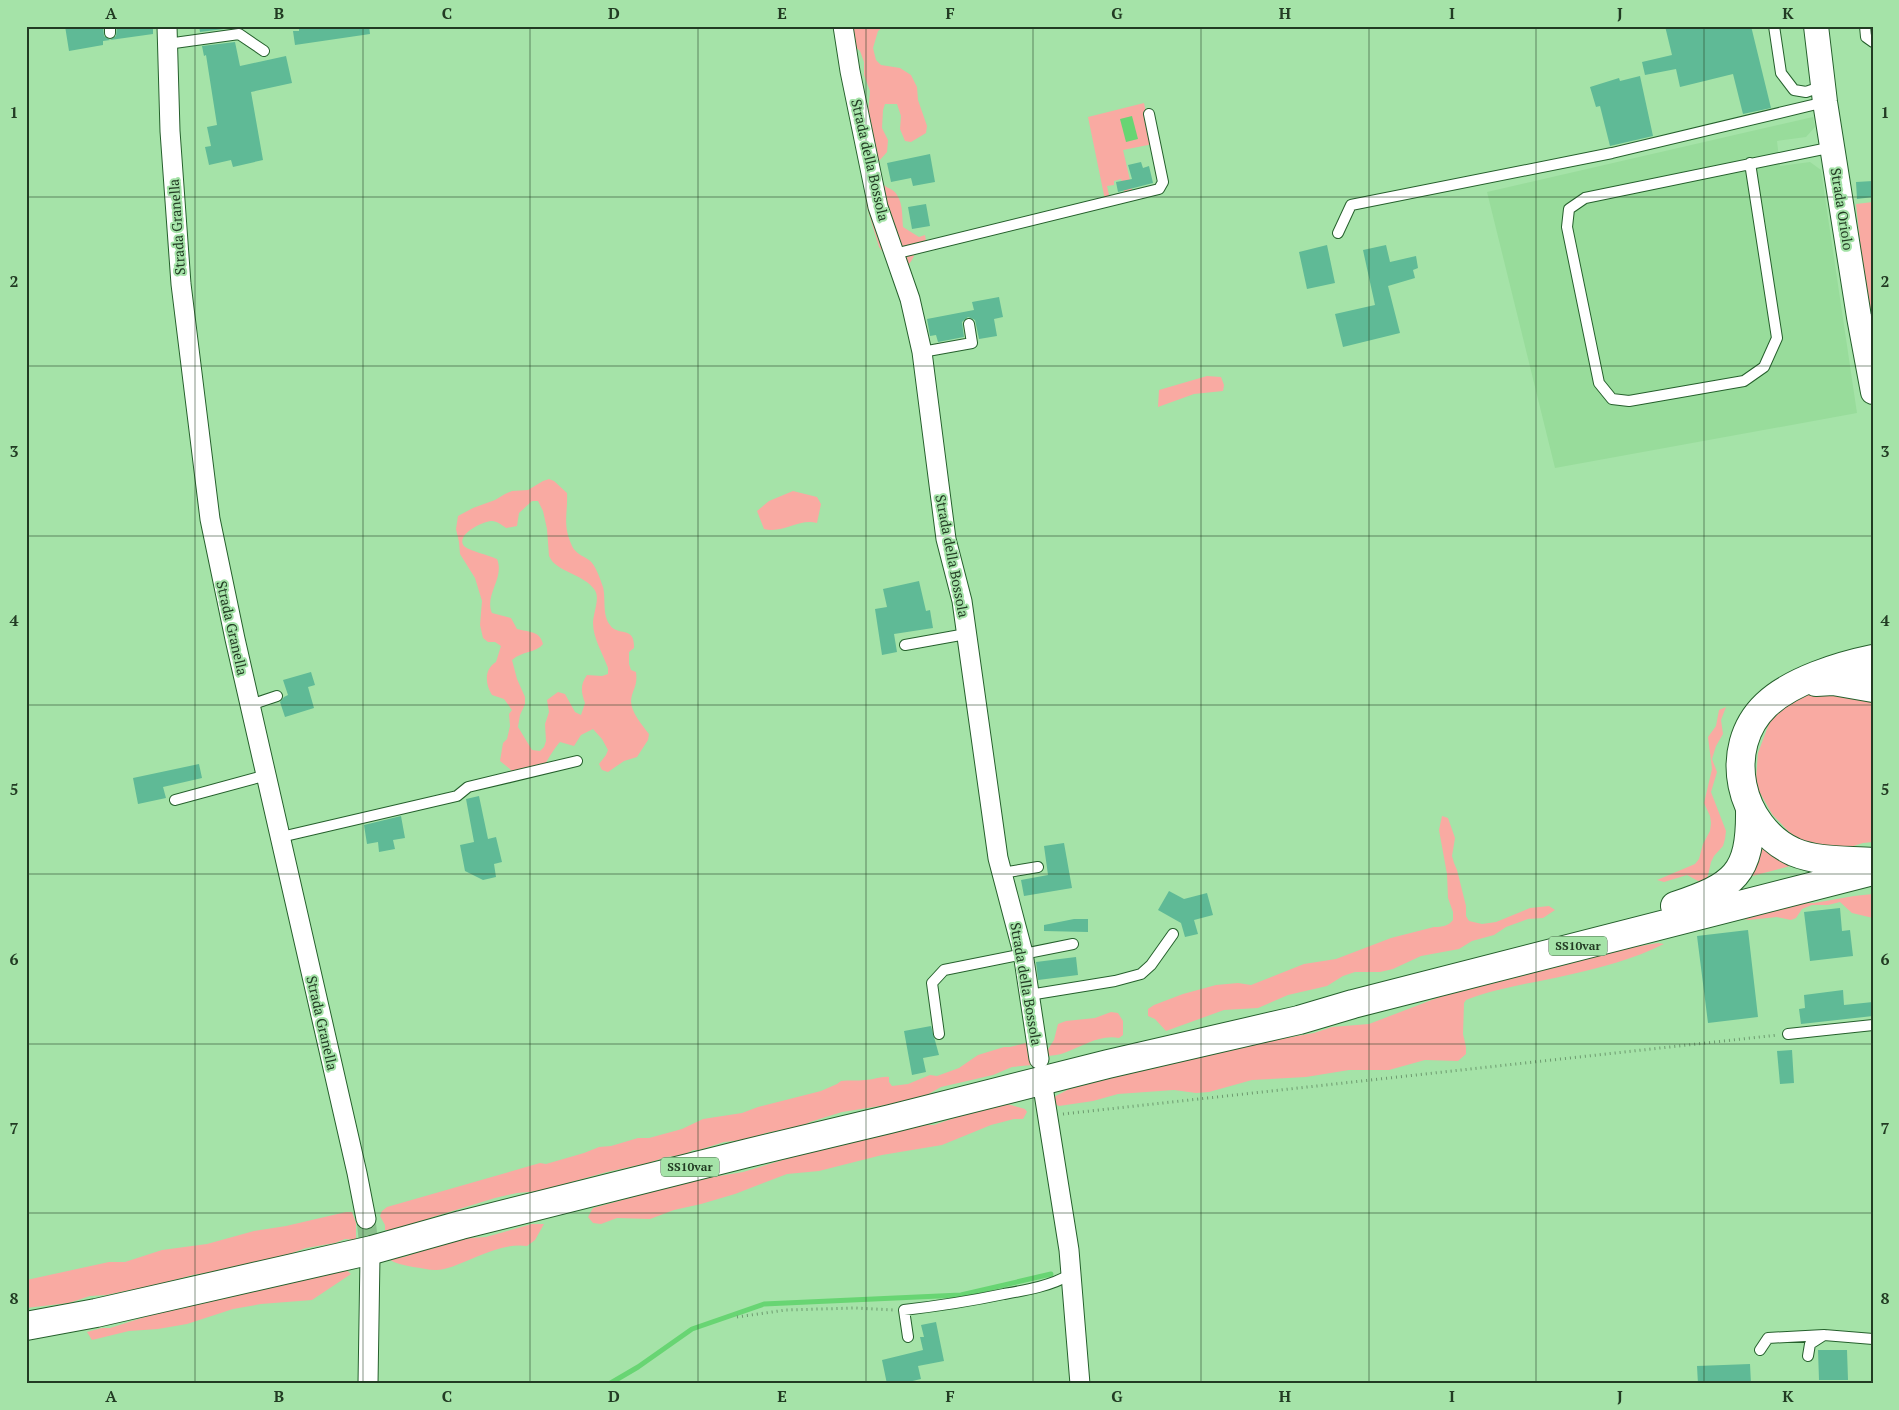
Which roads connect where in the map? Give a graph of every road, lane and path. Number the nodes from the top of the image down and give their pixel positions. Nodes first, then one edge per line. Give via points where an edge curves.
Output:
1 (843, 26) edge
2 (1774, 26) edge
3 (1816, 26) edge
4 (1865, 26) edge
5 (167, 35) edge
6 (1873, 42) edge
7 (264, 51) dead end
8 (1824, 94) junction
9 (1149, 114) dead end
10 (1833, 147) junction
11 (1750, 163) junction
12 (1338, 233) dead end
13 (894, 254) junction
14 (969, 324) dead end
15 (922, 352) junction
16 (1873, 392) edge
17 (966, 634) junction
18 (905, 645) dead end
19 (1868, 658) edge
20 (1802, 683) junction
21 (1872, 687) edge
22 (277, 696) dead end
23 (250, 705) junction
24 (577, 761) dead end
25 (266, 775) junction
26 (175, 800) dead end
27 (1750, 809) junction
28 (281, 837) junction
29 (1038, 867) dead end
30 (1868, 867) edge
31 (1002, 872) junction
32 (1655, 926) junction
33 (1173, 934) dead end
34 (1073, 944) dead end
35 (1023, 953) junction
36 (1029, 995) junction
37 (1873, 1025) edge
38 (940, 1034) dead end
39 (1788, 1034) joint
40 (1039, 1060) dead end
41 (1043, 1087) dead end
42 (1048, 1116) junction
43 (366, 1219) tunnel mouth
44 (370, 1256) tunnel mouth
45 (1071, 1274) junction
46 (904, 1310) junction
47 (737, 1317) dead end
48 (26, 1326) edge
49 (1824, 1335) junction
50 (908, 1337) dead end
51 (1873, 1339) edge
52 (1760, 1350) dead end
53 (1808, 1356) dead end
54 (368, 1384) edge
55 (1080, 1384) edge

1 - 13 street, Strada della Bossola via 874,189
2 - 8 lane via 1781,73 1794,90
3 - 8 street, Strada Oriolo
4 - 6 lane via 1866,37
5 - 7 lane via 239,34
5 - 23 street, Strada Granella via 181,284 218,566
8 - 10 street, Strada Oriolo
8 - 12 lane via 1612,153 1351,205
9 - 13 lane via 1163,182 1159,189
10 - 11 lane
10 - 16 street, Strada Oriolo
11 - 11 lane via 1585,198 1569,209 1567,227 1599,384 1612,399 1629,401 1744,381 1764,367 1777,338
13 - 15 street, Strada della Bossola via 910,299
14 - 15 lane via 972,343
15 - 17 street, Strada della Bossola via 946,539 962,601
17 - 18 lane
17 - 31 street, Strada della Bossola
19 - 20 highway
20 - 21 highway via 1832,681
20 - 27 highway via 1782,692 1765,706 1746,738 1740,766 1742,788
22 - 23 lane
23 - 25 street, Strada Granella
24 - 28 lane via 468,787 456,796
25 - 26 lane
25 - 28 street, Strada Granella
27 - 30 highway via 1776,841 1794,851 1814,858
27 - 32 highway via 1750,834 1746,856 1739,870 1726,885 1666,909
28 - 43 street, Strada Granella
29 - 31 lane
30 - 32 highway, SS10var
31 - 35 street, Strada della Bossola
32 - 48 highway, SS10var via 1299,1020 728,1158 372,1250
33 - 36 lane via 1141,974 1115,982
34 - 35 lane
35 - 36 street, Strada della Bossola
35 - 38 lane via 944,970 932,983
36 - 40 street, Strada della Bossola
37 - 39 lane
39 - 42 path
41 - 42 street
42 - 45 street
44 - 54 street
45 - 46 lane via 1060,1281 1026,1290 953,1305
45 - 55 street
46 - 47 path via 786,1310
46 - 50 lane
49 - 51 lane
49 - 52 lane via 1768,1338
49 - 53 lane via 1810,1344

